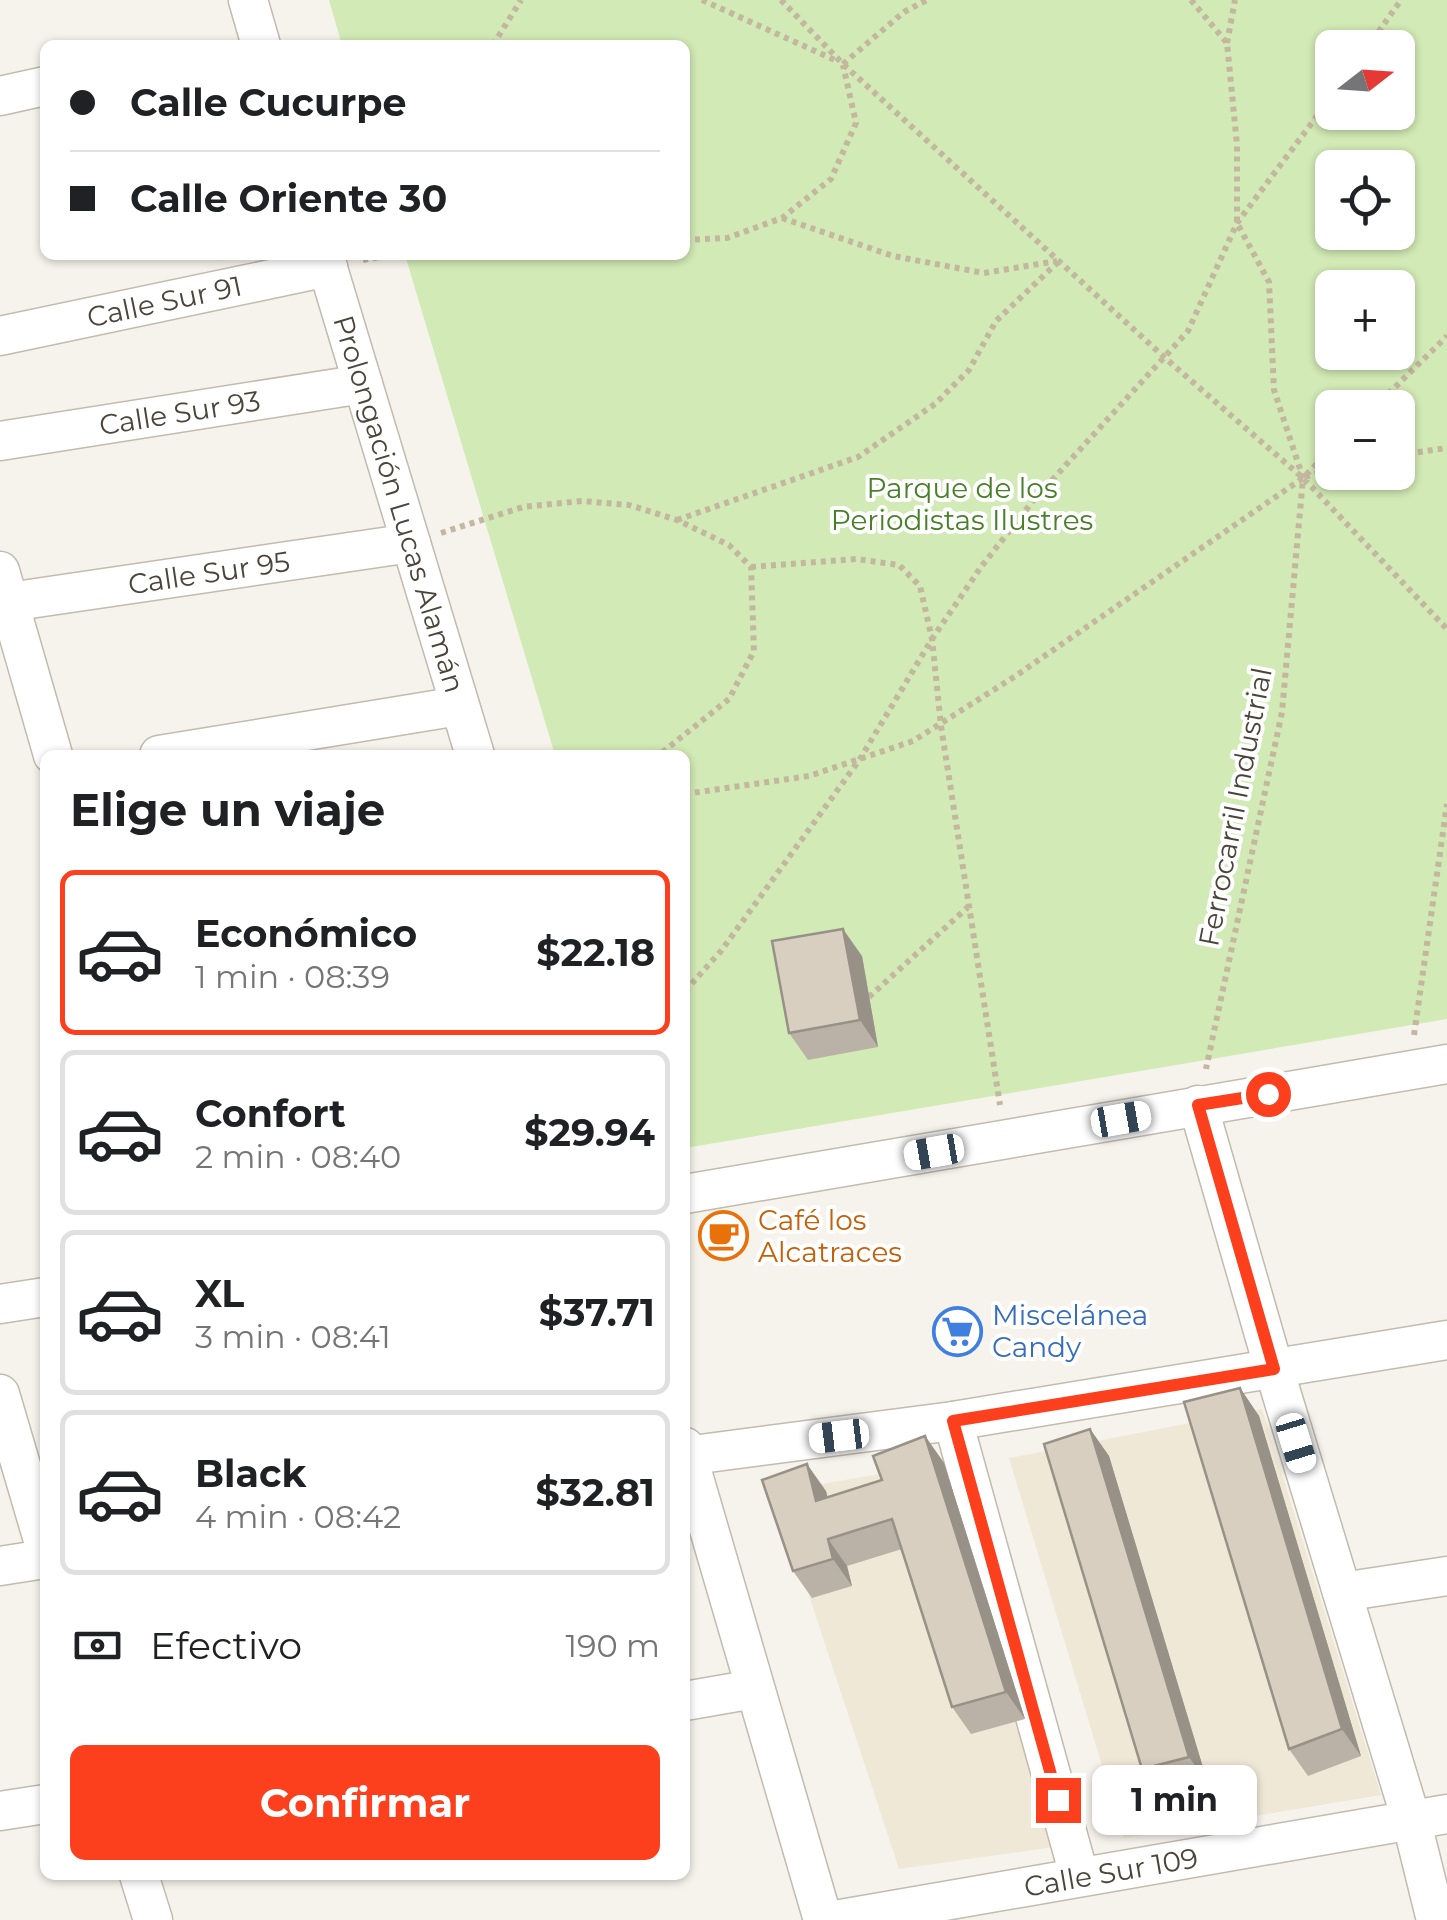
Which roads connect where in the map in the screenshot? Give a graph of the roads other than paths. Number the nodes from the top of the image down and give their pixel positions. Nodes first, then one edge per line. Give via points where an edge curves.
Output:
1 (248, 0) edge
2 (252, 40) edge
3 (40, 87) edge
4 (0, 96) edge
5 (326, 261) edge
6 (0, 336) edge
7 (363, 384) junction
8 (0, 441) edge
9 (411, 543) junction
10 (4, 587) edge
11 (460, 706) junction
12 (52, 750) edge
13 (190, 750) edge
14 (473, 750) edge
15 (1447, 1064) edge
16 (1198, 1105) junction
17 (690, 1193) edge
18 (40, 1298) edge
19 (0, 1304) edge
20 (1447, 1340) edge
21 (1274, 1369) junction
22 (0, 1394) edge
23 (953, 1421) junction
24 (690, 1453) edge
25 (690, 1467) edge
26 (40, 1530) edge
27 (40, 1560) edge
28 (0, 1566) edge
29 (1447, 1576) edge
30 (1342, 1592) junction
31 (754, 1689) junction
32 (690, 1699) edge
33 (40, 1805) edge
34 (0, 1810) edge
35 (1429, 1816) edge
36 (1079, 1876) junction
37 (141, 1880) edge
38 (153, 1920) edge
39 (823, 1920) edge
40 (835, 1920) edge
41 (1436, 1920) edge

1 - 2 street
3 - 4 street
5 - 6 street, Calle Sur 91
5 - 7 street, Prolongación Lucas Alamán
7 - 8 street, Calle Sur 93
7 - 9 street, Prolongación Lucas Alamán
9 - 10 street, Calle Sur 95
9 - 11 street, Prolongación Lucas Alamán
10 - 12 street
11 - 13 street
11 - 14 street, Prolongación Lucas Alamán
15 - 16 street
16 - 17 street
16 - 21 street
18 - 19 street
20 - 21 street
21 - 23 street
21 - 30 street
22 - 26 street
23 - 24 street
23 - 36 street
25 - 31 street
27 - 28 street
29 - 30 street
30 - 35 street
31 - 32 street
31 - 39 street
33 - 34 street
35 - 36 street, Calle Sur 109
35 - 41 street
36 - 40 street, Calle Sur 109
37 - 38 street

